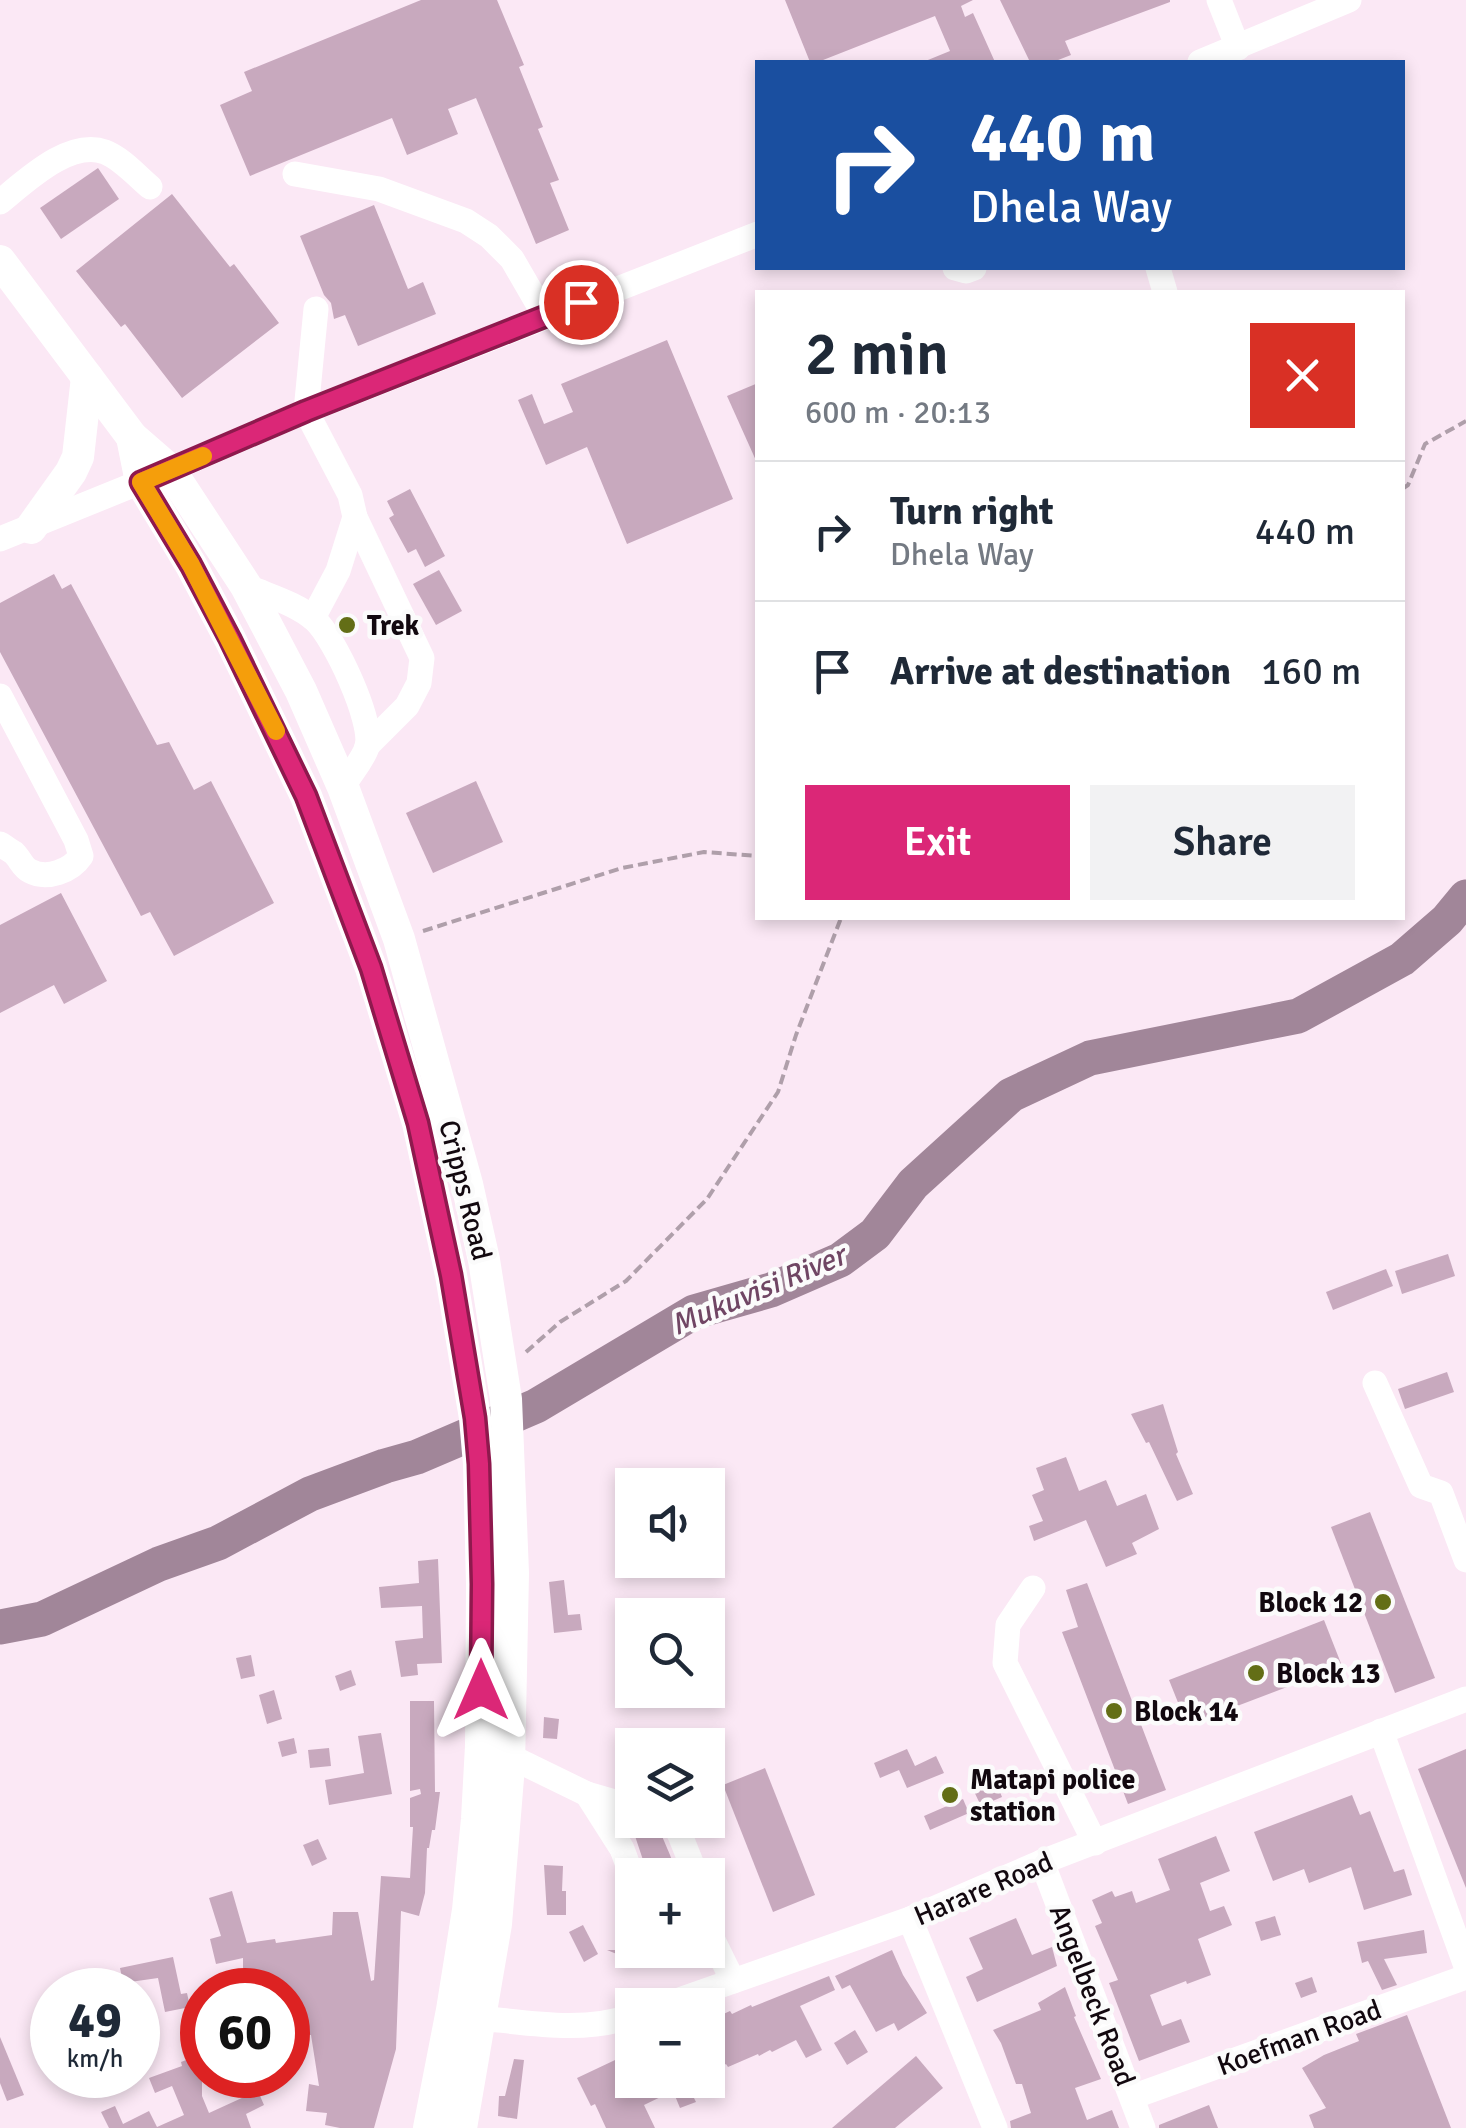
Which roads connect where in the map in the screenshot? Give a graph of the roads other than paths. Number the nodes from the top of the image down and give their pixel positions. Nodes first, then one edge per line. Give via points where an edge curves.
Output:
1 (1220, 0) edge
2 (1349, 0) edge
3 (1238, 48) junction
4 (1205, 60) edge
5 (295, 174) dead end
6 (150, 187) dead end
7 (0, 202) edge
8 (755, 235) edge
9 (0, 260) edge
10 (316, 309) dead end
11 (546, 316) junction
12 (87, 377) junction
13 (306, 411) junction
14 (156, 476) junction
15 (355, 517) junction
16 (31, 528) junction
17 (0, 539) edge
18 (246, 586) junction
19 (313, 618) junction
20 (0, 696) edge
21 (367, 746) junction
22 (343, 787) junction
23 (0, 844) edge
24 (1375, 1383) dead end
25 (494, 1458) junction
26 (1466, 1560) edge
27 (1033, 1588) dead end
28 (1466, 1699) edge
29 (1381, 1730) junction
30 (509, 1756) junction
31 (587, 1794) junction
32 (615, 1802) edge
33 (1095, 1843) junction
34 (625, 1858) edge
35 (1042, 1862) junction
36 (910, 1919) junction
37 (725, 1965) edge
38 (1466, 1966) edge
39 (1466, 1977) edge
40 (733, 1981) junction
41 (713, 1988) edge
42 (466, 2014) junction
43 (615, 2022) edge
44 (1132, 2097) junction
45 (429, 2128) edge
46 (461, 2128) edge
47 (995, 2128) edge
48 (1142, 2128) edge

1 - 3 street
2 - 3 street
3 - 4 street
5 - 11 street via 379,188 466,221 512,258
6 - 7 street via 108,153 89,149 71,152
8 - 11 street
9 - 12 main road, Cripps Road
10 - 13 street
11 - 13 street
12 - 14 main road, Cripps Road
12 - 16 main road via 78,457
13 - 14 street
13 - 15 street
14 - 16 street
14 - 18 main road, Cripps Road
14 - 25 main road, Cripps Road via 191,565 306,796 371,968 418,1123 475,1418
15 - 19 street via 338,572
15 - 21 street via 422,658 408,706
16 - 17 street
18 - 19 street
18 - 22 main road, Cripps Road
19 - 21 street via 328,634 363,710
20 - 23 street via 80,856 73,866 43,875
21 - 22 street
22 - 25 main road, Cripps Road via 399,939 467,1184 505,1385
24 - 26 street via 1421,1486 1441,1494
25 - 30 main road, Cripps Road via 513,1573
25 - 42 main road, Cripps Road via 482,1584
27 - 33 street via 1008,1625 1005,1663
28 - 29 street, Harare Road
29 - 33 street, Harare Road
29 - 38 street
30 - 31 street
30 - 42 main road, Cripps Road via 496,1924
31 - 32 street
31 - 34 street
33 - 35 street, Harare Road
35 - 36 street, Harare Road
35 - 44 street, Angelbeck Road
36 - 40 street, Harare Road
36 - 47 street
37 - 40 street
39 - 44 street, Koefman Road
40 - 41 street, Harare Road
42 - 43 street via 576,2026
42 - 45 main road
42 - 46 main road
44 - 48 street, Angelbeck Road

